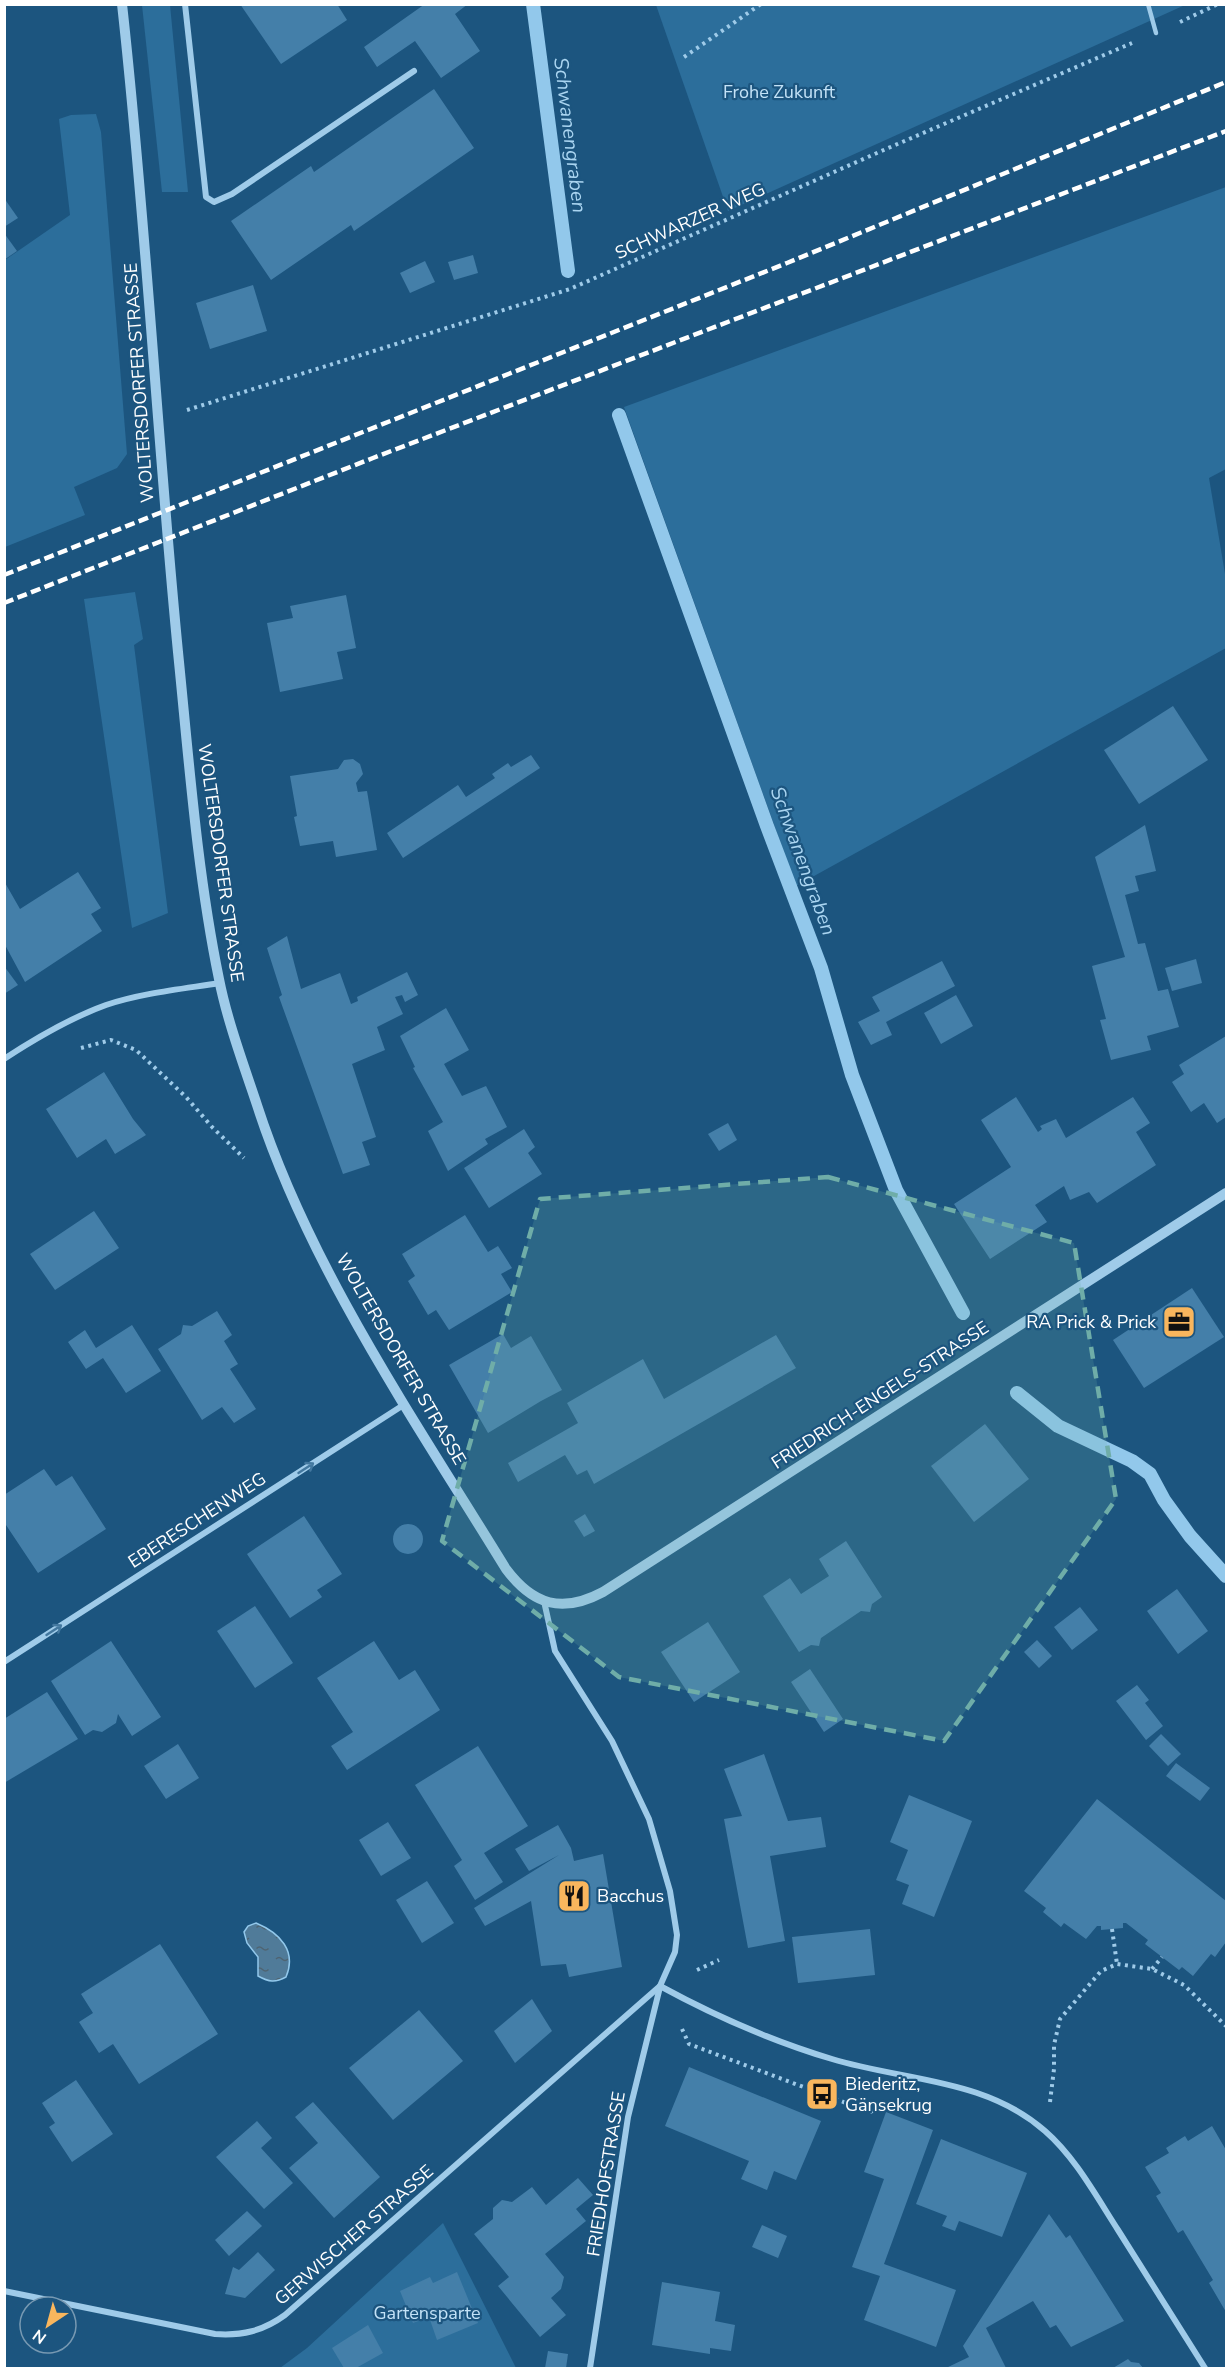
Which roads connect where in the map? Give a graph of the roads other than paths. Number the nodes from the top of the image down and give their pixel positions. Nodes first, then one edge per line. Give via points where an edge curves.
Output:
1 (122, 4) edge
2 (184, 4) edge
3 (1148, 4) edge
4 (1156, 33) road end
5 (414, 71) dead end
6 (220, 983) junction
7 (4, 1059) edge
8 (1227, 1193) edge
9 (405, 1404) junction
10 (544, 1601) junction
11 (4, 1662) edge
12 (660, 1986) junction
13 (4, 2291) edge
14 (590, 2368) edge
15 (1205, 2368) edge

1 - 6 street, WOLTERSDORFER STRASSE via 192,792
2 - 5 street via 206,197 214,202 232,194
3 - 4 lane
6 - 7 street via 108,1005 80,1016
6 - 9 street, WOLTERSDORFER STRASSE via 258,1109 299,1209 344,1300
8 - 10 street, FRIEDRICH-ENGELS-STRASSE via 603,1592 581,1603
9 - 10 street, WOLTERSDORFER STRASSE via 506,1569 522,1589
11 -> 9 street, EBERESCHENWEG
10 - 12 street via 555,1651 612,1741 649,1819 670,1891 677,1935 675,1952
12 - 13 street, GERWISCHER STRASSE via 269,2326 234,2336 215,2334
12 - 14 street, FRIEDHOFSTRASSE via 628,2117
12 - 15 street via 751,2031 833,2060 957,2086 993,2098 1025,2116 1046,2131 1088,2183

